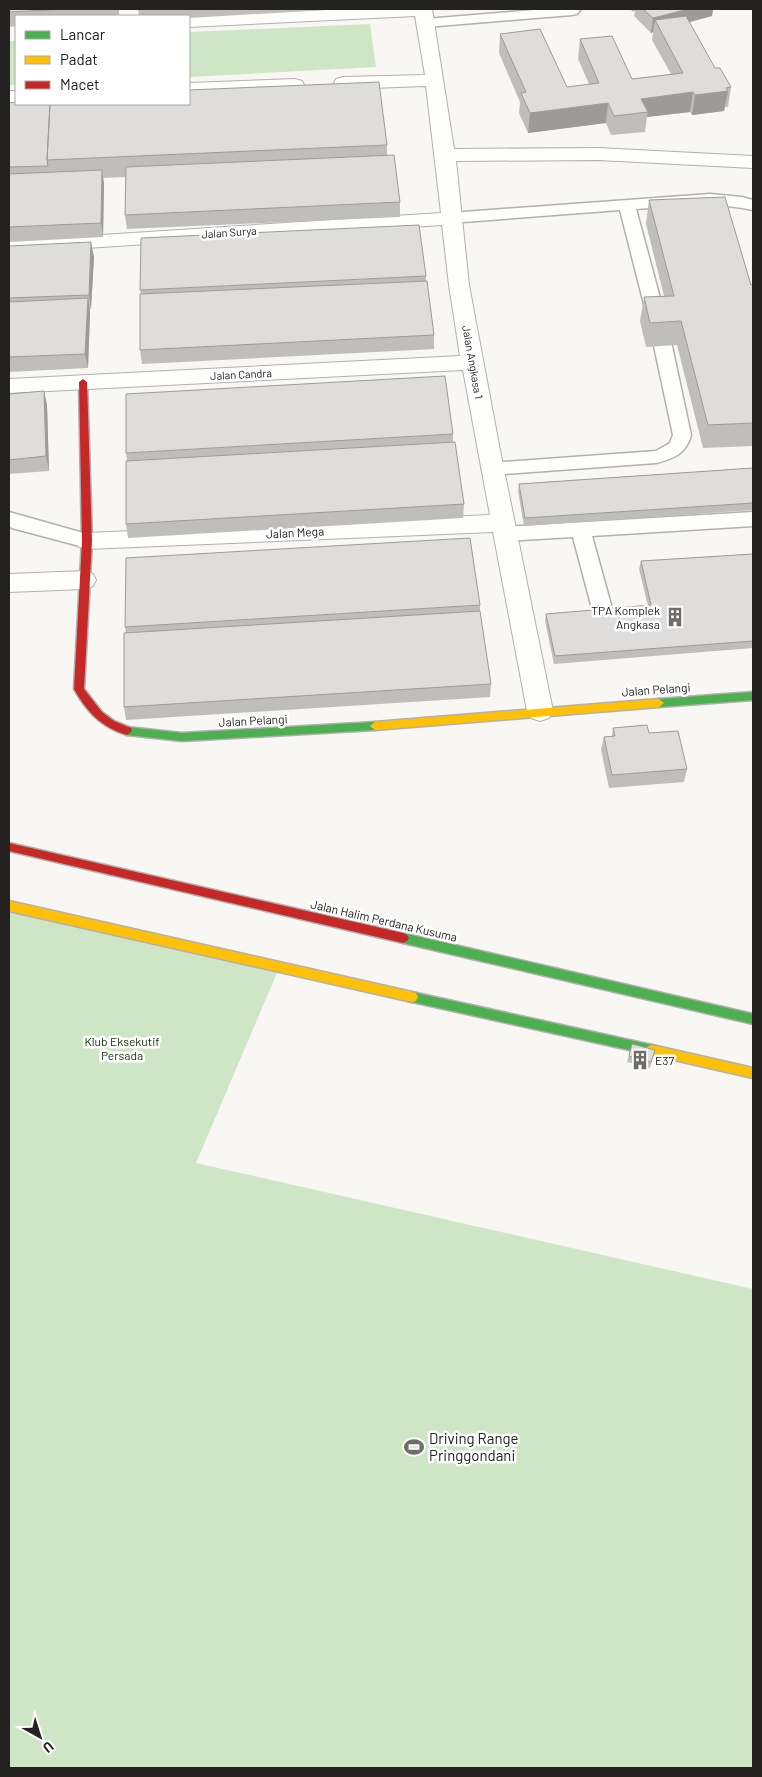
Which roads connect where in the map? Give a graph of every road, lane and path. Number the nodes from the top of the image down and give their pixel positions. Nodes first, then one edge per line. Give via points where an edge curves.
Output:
1 (574, 9) edge
2 (424, 14) edge
3 (190, 22) edge
4 (434, 80) junction
5 (190, 90) edge
6 (445, 155) junction
7 (753, 162) edge
8 (627, 205) junction
9 (753, 205) edge
10 (450, 218) junction
11 (9, 247) edge
12 (657, 320) edge
13 (663, 346) edge
14 (473, 362) junction
15 (83, 382) junction
16 (9, 386) edge
17 (491, 469) junction
18 (753, 518) edge
19 (9, 519) edge
20 (504, 528) junction
21 (581, 530) junction
22 (87, 541) junction
23 (84, 580) junction
24 (9, 583) edge
25 (601, 605) dead end
26 (753, 696) edge
27 (540, 711) junction
28 (9, 847) edge
29 (9, 906) edge
30 (753, 1019) edge
31 (753, 1073) edge

1 - 2 lane
2 - 3 street
2 - 4 street, Jalan Angkasa 1
4 - 5 street
4 - 6 street, Jalan Angkasa 1
6 - 7 street via 598,154
6 - 10 street, Jalan Angkasa 1
8 - 9 lane via 701,199 743,201
8 - 10 lane
8 - 12 lane
10 - 11 street, Jalan Surya
10 - 14 street, Jalan Angkasa 1
13 - 17 lane via 682,435 674,450 656,457
14 - 15 street, Jalan Candra
14 - 17 street, Jalan Angkasa 1
15 - 16 street, Jalan Candra
15 - 22 street, Jalan Pelangi
17 - 20 street, Jalan Angkasa 1
18 - 21 lane
19 - 22 lane
20 - 21 lane
20 - 22 street, Jalan Mega
20 - 27 street, Jalan Angkasa 1
21 - 25 lane
22 - 23 street, Jalan Pelangi
23 - 24 street
23 - 27 street, Jalan Pelangi via 79,689 90,709 108,724 132,733 192,737 349,728
26 - 27 street, Jalan Pelangi
28 - 30 street, Jalan Halim Perdana Kusuma
29 - 31 street

